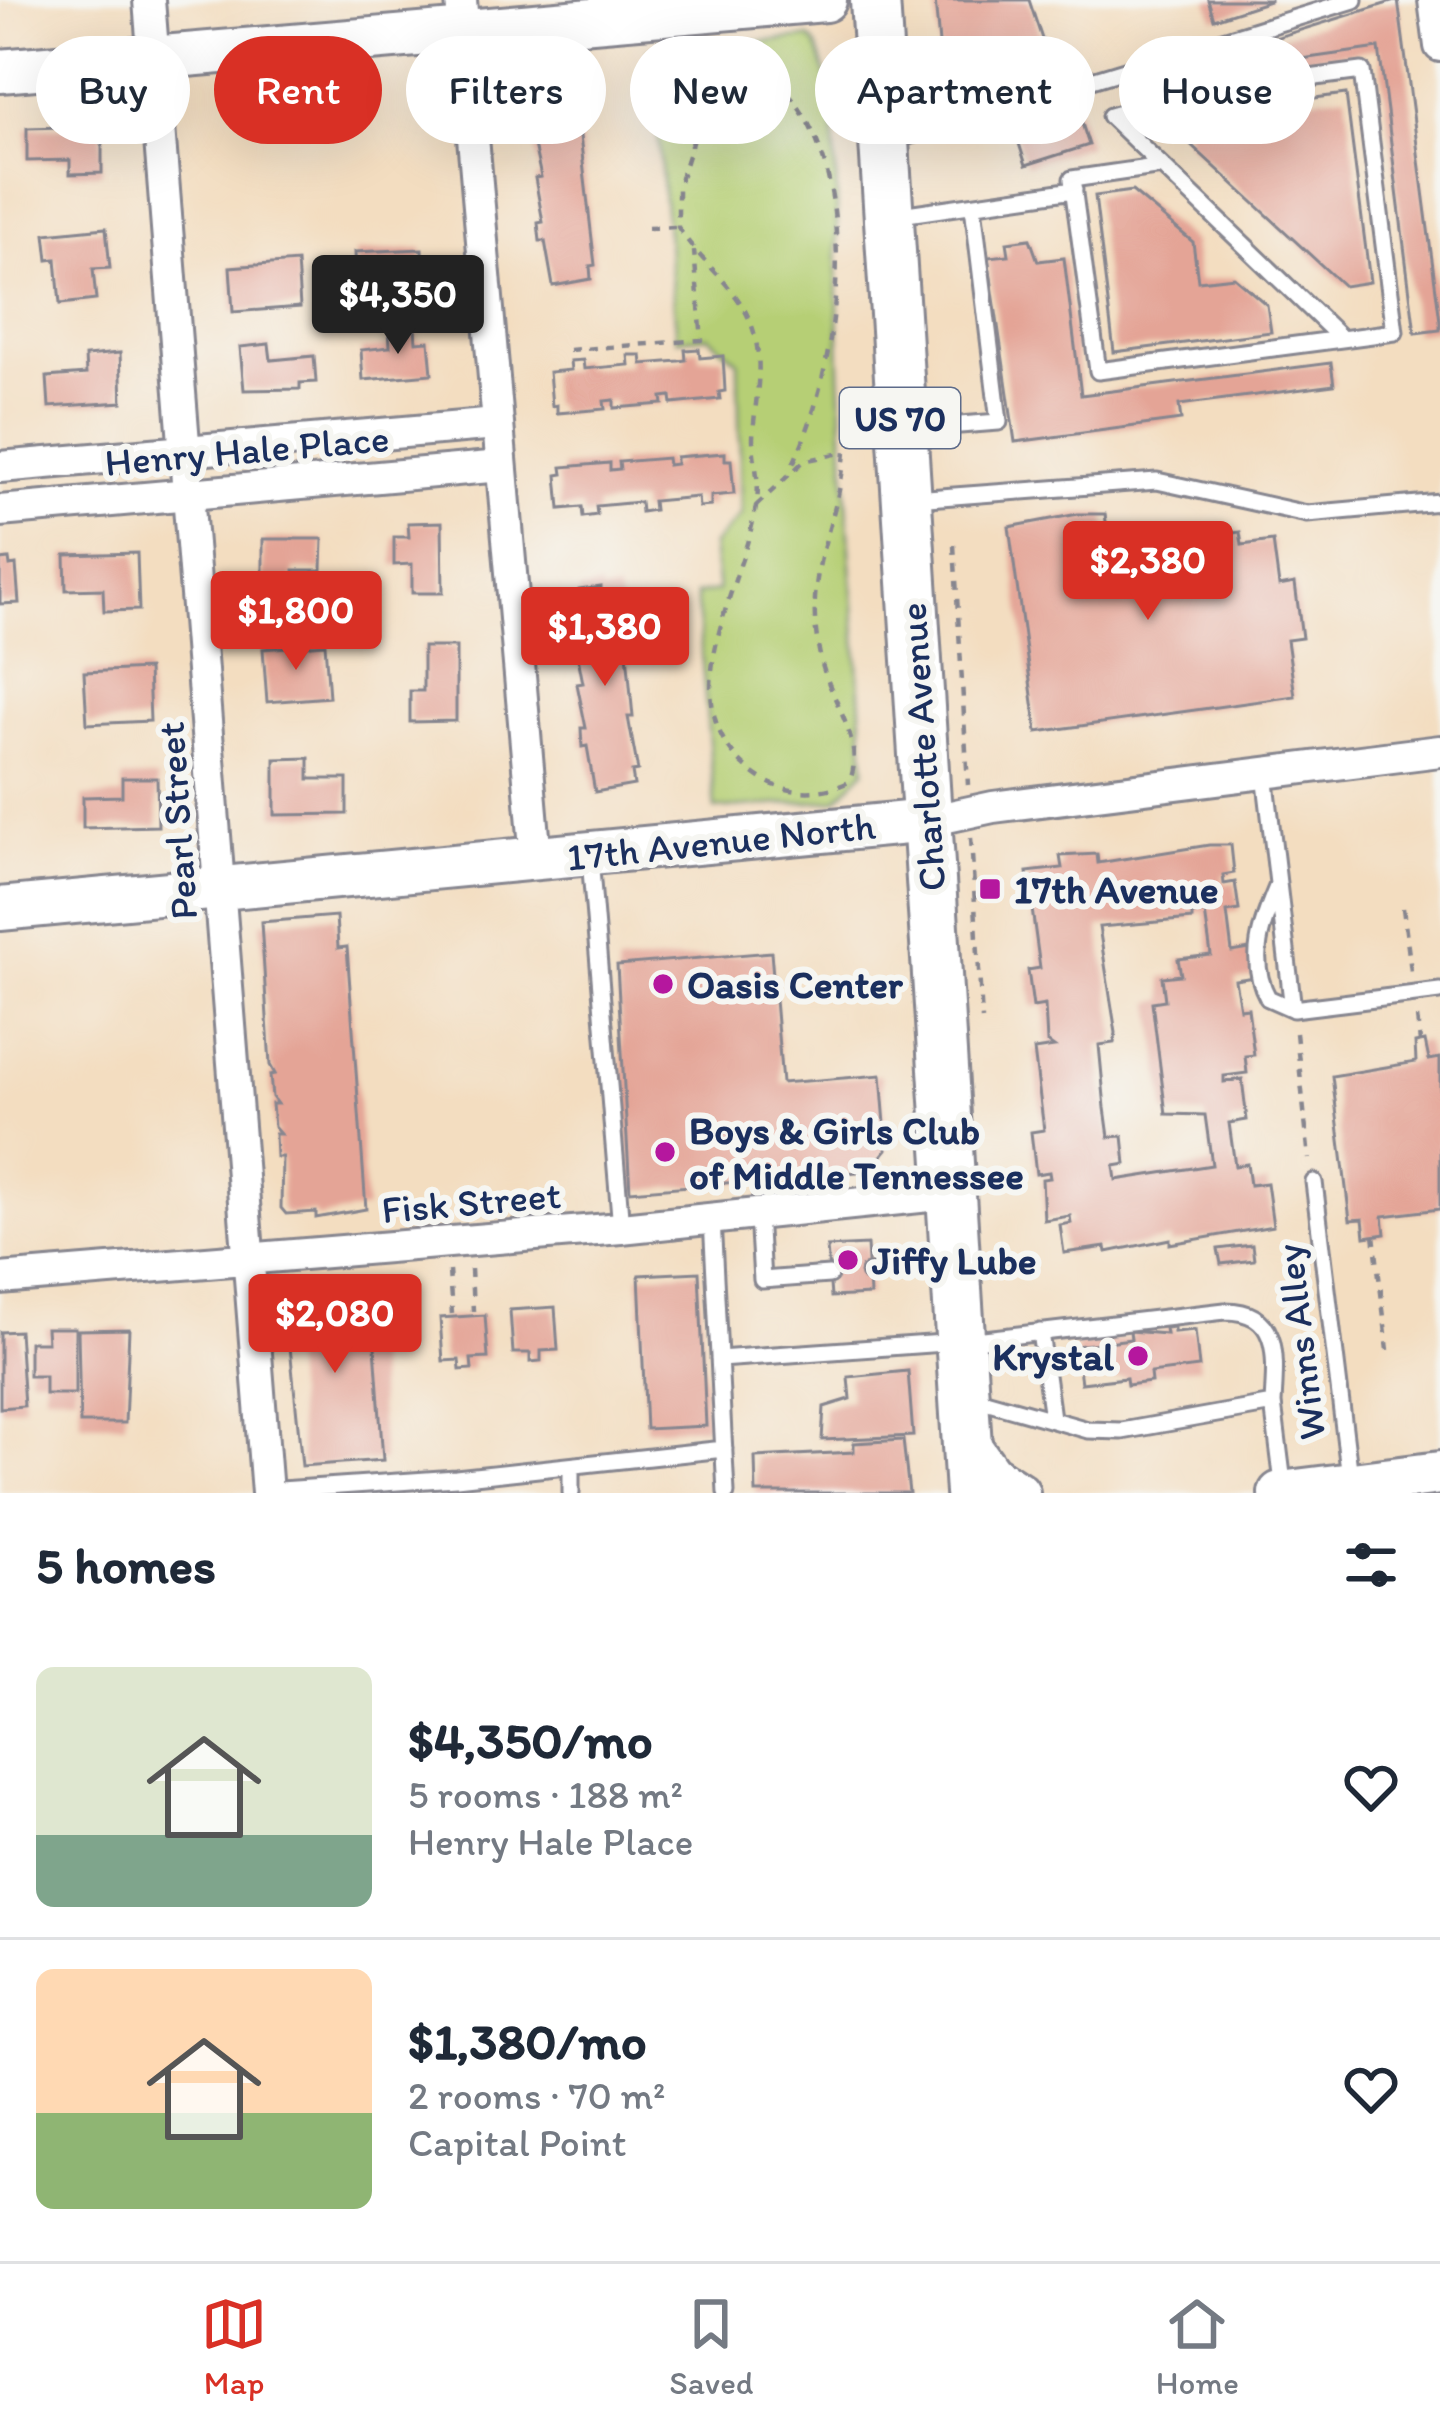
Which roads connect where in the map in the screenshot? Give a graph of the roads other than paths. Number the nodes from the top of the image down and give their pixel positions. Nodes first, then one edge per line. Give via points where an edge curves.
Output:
1 (149, 0) edge
2 (825, 0) edge
3 (875, 0) edge
4 (1354, 0) edge
5 (1434, 0) edge
6 (625, 8) edge
7 (462, 17) edge
8 (676, 28) edge
9 (152, 36) edge
10 (878, 36) edge
11 (1440, 46) edge
12 (190, 53) edge
13 (36, 68) edge
14 (0, 71) edge
15 (1095, 79) edge
16 (161, 144) edge
17 (885, 144) edge
18 (1162, 166) junction
19 (1074, 190) junction
20 (973, 206) junction
21 (889, 216) junction
22 (1342, 339) junction
23 (497, 424) junction
24 (901, 430) junction
25 (185, 450) junction
26 (501, 466) junction
27 (0, 467) edge
28 (190, 496) junction
29 (905, 500) junction
30 (1440, 502) edge
31 (0, 511) edge
32 (1440, 751) edge
33 (1265, 774) junction
34 (949, 816) junction
35 (590, 855) junction
36 (536, 860) junction
37 (1278, 884) junction
38 (223, 890) junction
39 (0, 909) edge
40 (1440, 991) edge
41 (1293, 1010) junction
42 (1314, 1182) road end
43 (950, 1194) junction
44 (758, 1214) junction
45 (712, 1219) junction
46 (621, 1228) junction
47 (247, 1259) junction
48 (954, 1266) junction
49 (869, 1273) dead end
50 (829, 1275) dead end
51 (0, 1279) edge
52 (1040, 1332) junction
53 (958, 1342) junction
54 (719, 1359) junction
55 (1273, 1404) junction
56 (964, 1417) junction
57 (1052, 1418) junction
58 (724, 1449) junction
59 (571, 1466) junction
60 (1440, 1473) edge
61 (456, 1486) edge
62 (1352, 1488) edge
63 (267, 1492) edge
64 (572, 1493) edge
65 (726, 1493) edge
66 (970, 1493) edge
67 (1018, 1493) edge
68 (1282, 1493) edge

1 - 9 street, Pearl Street
2 - 8 street
3 - 10 main road, Charlotte Avenue / US 70
4 - 15 lane
5 - 11 street
6 - 7 street
6 - 8 street
7 - 12 street
7 - 23 street
13 - 14 street
16 - 25 street, Pearl Street
17 - 21 main road, Charlotte Avenue / US 70
18 - 19 lane via 1072,179
18 - 22 lane
18 - 22 lane via 1110,116 1186,94 1362,71 1395,332
19 - 20 lane
19 - 22 lane via 1098,371
20 - 21 lane
20 - 24 lane via 999,422
21 - 24 main road, Charlotte Avenue / US 70
23 - 25 street, Henry Hale Place
23 - 26 street
24 - 29 main road, Charlotte Avenue / US 70
25 - 27 street, Henry Hale Place
25 - 28 street, Pearl Street
26 - 28 street, Henry Hale Place
26 - 36 street
28 - 31 street, Henry Hale Place
28 - 38 street, Pearl Street
29 - 30 lane via 1157,481 1307,514
29 - 34 main road, Charlotte Avenue / US 70
32 - 33 street, 17th Avenue North
33 - 34 street, 17th Avenue North
33 - 37 lane
34 - 35 street, 17th Avenue North
34 - 43 main road, Charlotte Avenue / US 70
35 - 36 street, 17th Avenue North
35 - 46 lane
36 - 38 street, 17th Avenue North
37 - 41 lane
37 - 41 lane via 1257,934 1261,979 1268,998
38 - 39 street, 17th Avenue North
38 - 47 street, Pearl Street
40 - 41 lane
42 - 62 lane, Winns Alley
43 - 44 street, Fisk Street
43 - 48 main road, Charlotte Avenue / US 70
44 - 45 street, Fisk Street
44 - 50 lane via 762,1280
45 - 46 street, Fisk Street
45 - 54 lane
46 - 47 street, Fisk Street
47 - 51 street, Fisk Street
47 - 63 street, Pearl Street
48 - 49 lane
48 - 53 main road, Charlotte Avenue / US 70
52 - 53 lane
52 - 55 lane via 1243,1311 1271,1332
52 - 57 lane
53 - 54 lane
53 - 56 main road, Charlotte Avenue / US 70
54 - 58 lane
55 - 57 lane via 1122,1431
55 - 68 lane
56 - 57 lane
56 - 66 main road, Charlotte Avenue / US 70
56 - 67 street via 991,1475
58 - 59 lane
58 - 65 lane
59 - 61 lane
59 - 64 lane
60 - 62 street
61 - 63 lane
62 - 68 street

